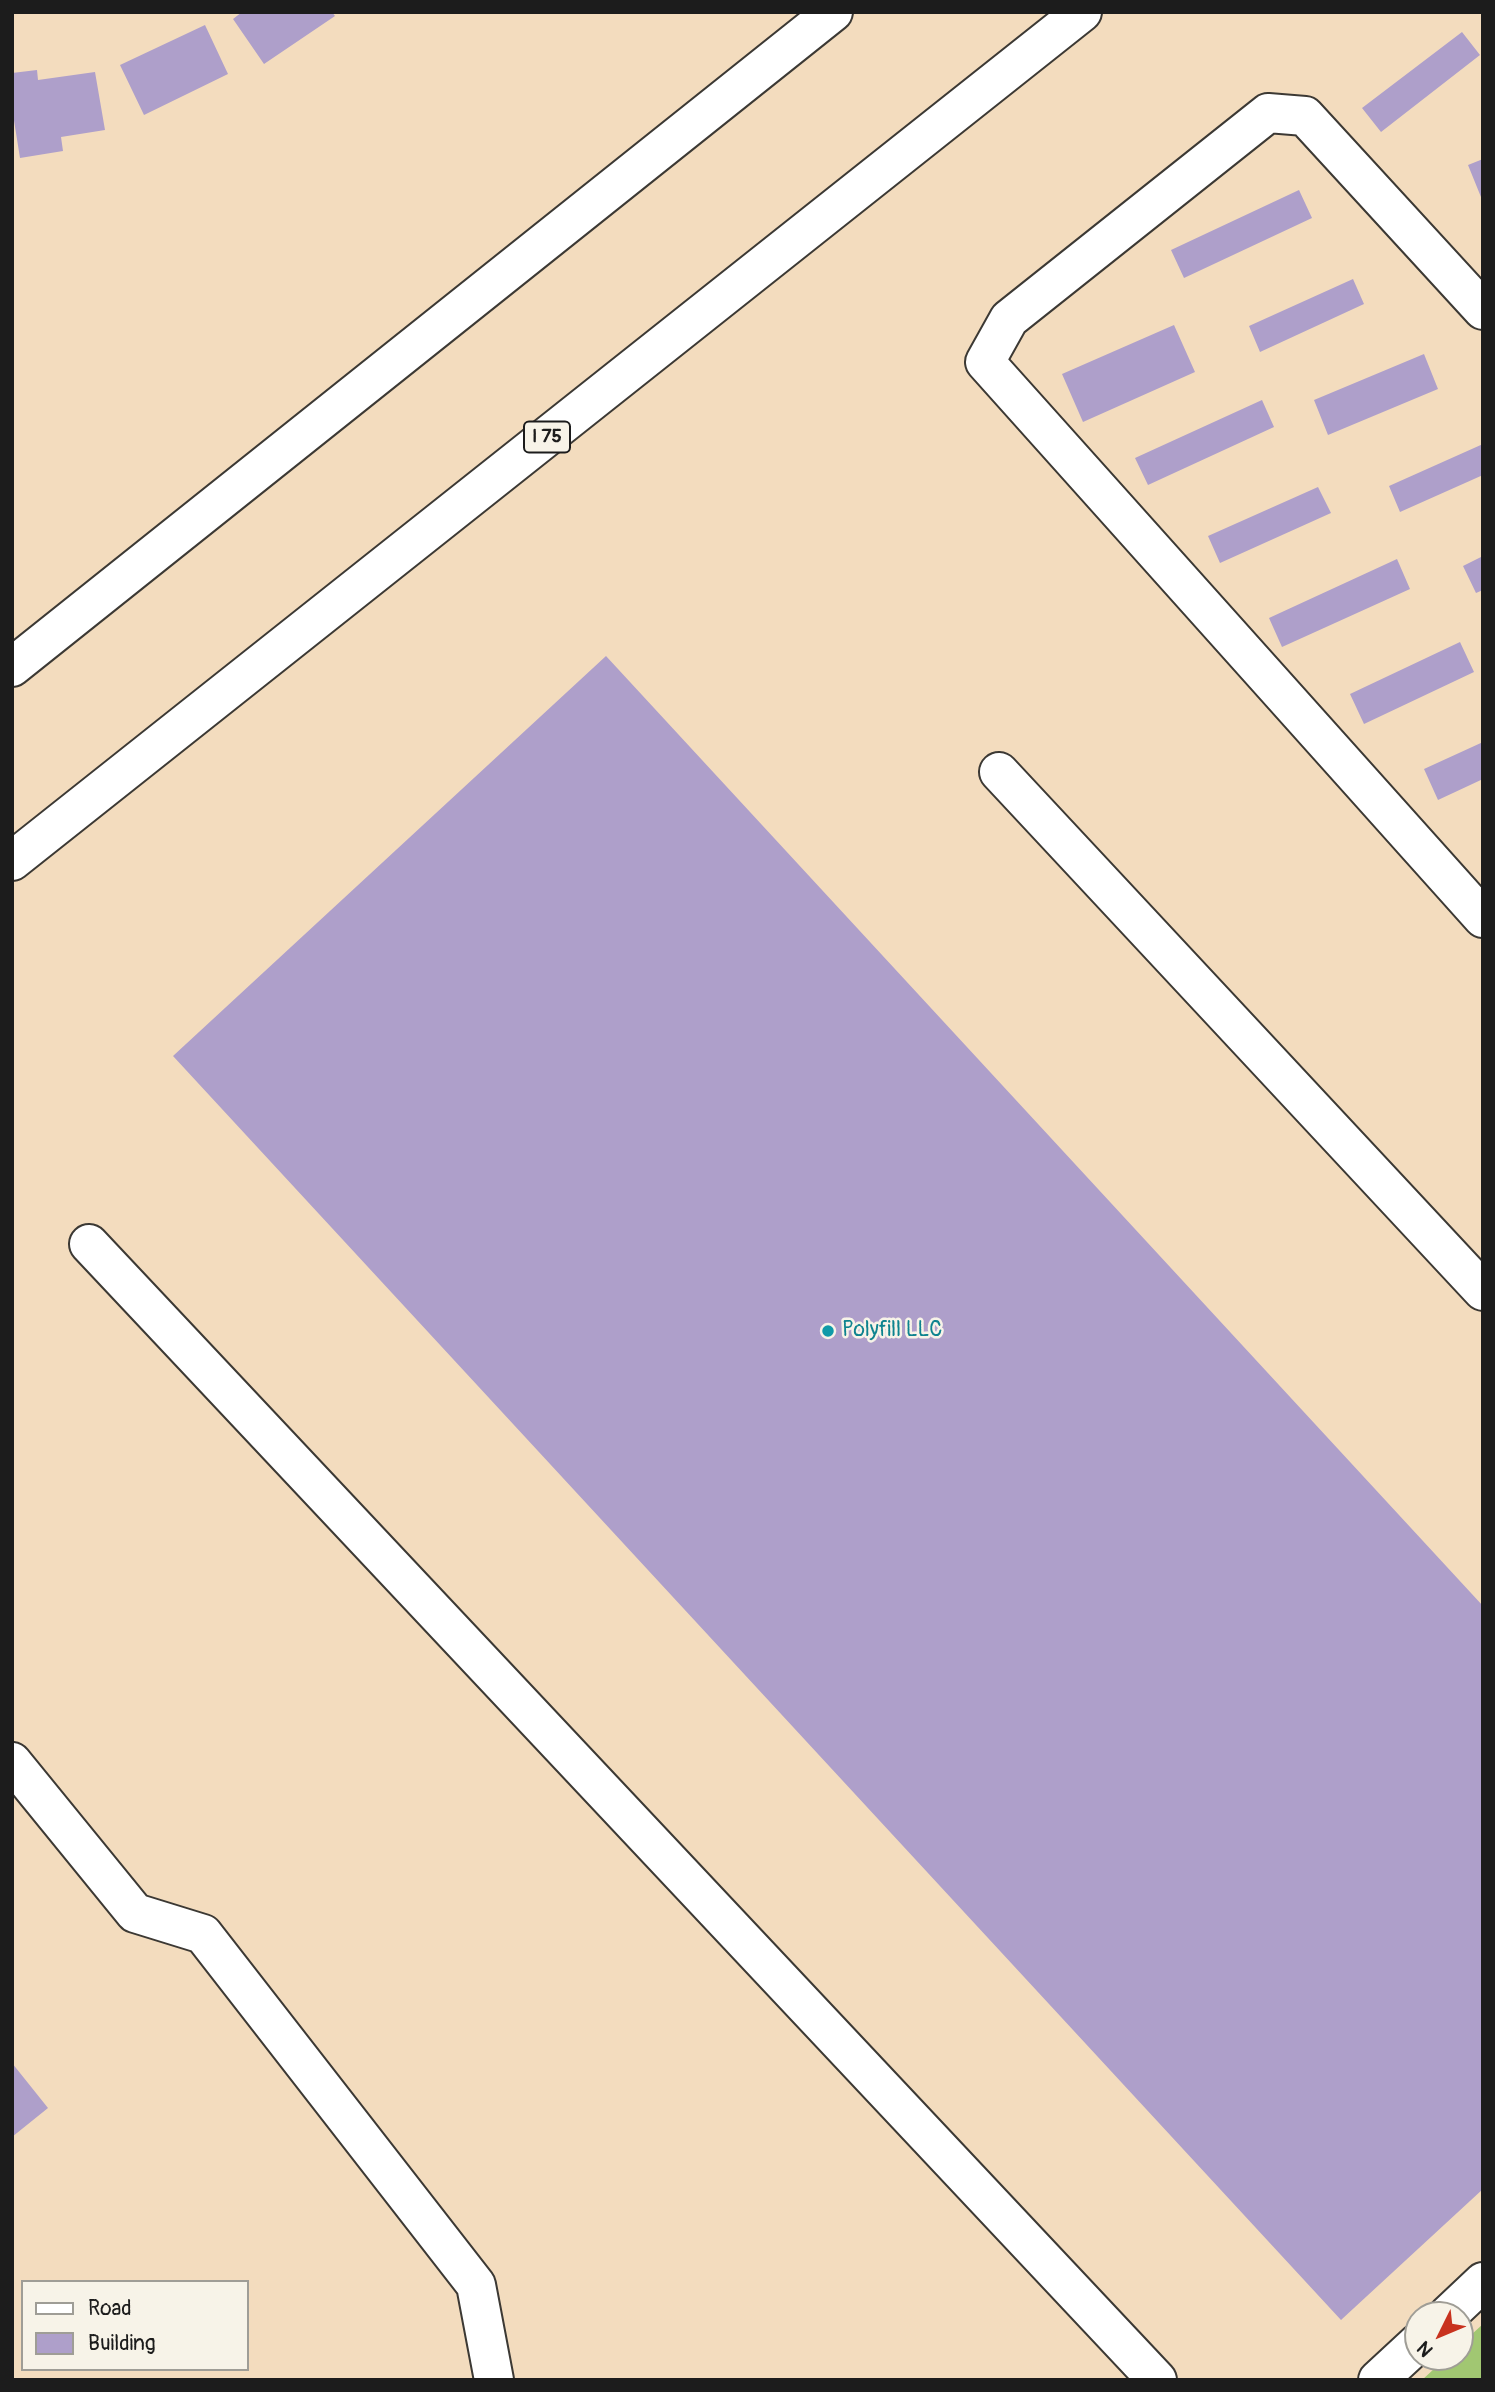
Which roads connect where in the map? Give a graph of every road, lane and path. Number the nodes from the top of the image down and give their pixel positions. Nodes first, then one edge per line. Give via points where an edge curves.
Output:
1 (833, 12) edge
2 (1082, 12) edge
3 (1483, 310) edge
4 (12, 667) edge
5 (999, 772) dead end
6 (12, 861) edge
7 (1483, 918) edge
8 (89, 1244) dead end
9 (1483, 1292) edge
10 (12, 1762) edge
11 (1483, 2283) edge
12 (1463, 2301) edge
13 (1404, 2356) edge
14 (494, 2380) edge
15 (1157, 2380) edge
16 (1378, 2380) edge

1 - 4 main road
2 - 6 main road, I 75
3 - 7 main road via 1305,116 1268,113 1009,319 985,362
5 - 9 main road
8 - 15 main road
10 - 14 main road via 135,1913 203,1934 477,2285
11 - 12 main road
13 - 16 main road

